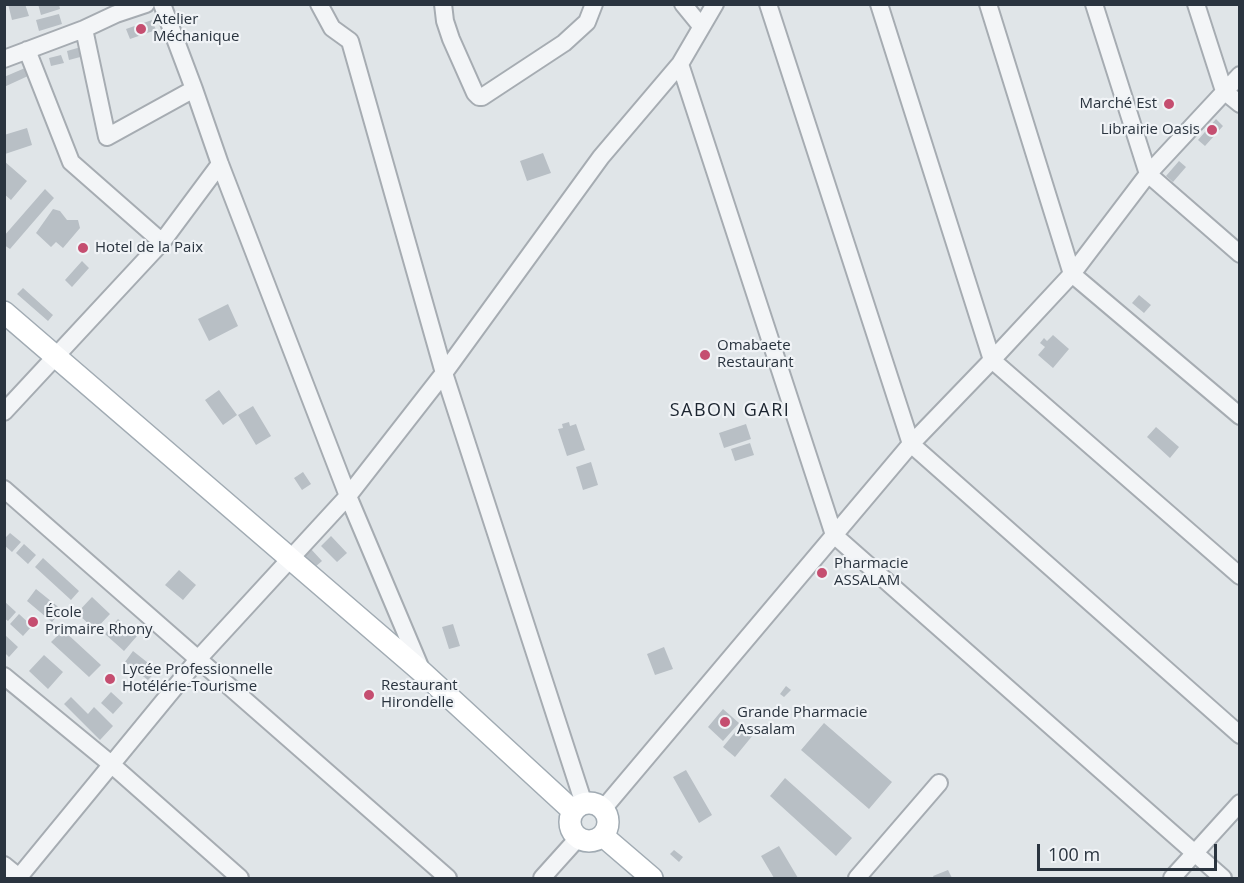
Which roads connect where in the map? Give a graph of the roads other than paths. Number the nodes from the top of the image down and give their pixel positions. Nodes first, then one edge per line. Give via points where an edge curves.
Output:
1 (146, 4) edge
2 (162, 4) edge
3 (319, 4) edge
4 (443, 4) edge
5 (594, 4) edge
6 (683, 4) edge
7 (715, 4) edge
8 (768, 4) edge
9 (879, 4) edge
10 (988, 4) edge
11 (1094, 4) edge
12 (1196, 4) edge
13 (114, 9) edge
14 (701, 26) junction
15 (84, 29) junction
16 (27, 50) junction
17 (5, 59) edge
18 (680, 63) junction
19 (1239, 75) edge
20 (195, 89) junction
21 (1224, 90) junction
22 (1239, 104) edge
23 (220, 164) junction
24 (1148, 174) junction
25 (162, 242) junction
26 (1239, 254) edge
27 (1072, 274) junction
28 (4, 312) edge
29 (57, 357) junction
30 (992, 360) junction
31 (444, 373) junction
32 (4, 412) edge
33 (1239, 416) edge
34 (911, 444) junction
35 (4, 489) edge
36 (348, 496) junction
37 (834, 536) junction
38 (290, 558) junction
39 (1239, 576) edge
40 (199, 658) junction
41 (422, 672) junction
42 (4, 676) edge
43 (1239, 735) edge
44 (111, 764) junction
45 (939, 783) dead end
46 (1239, 803) edge
47 (587, 808) junction
48 (603, 836) junction
49 (578, 838) junction
50 (1195, 853) junction
51 (4, 865) edge
52 (20, 878) edge
53 (240, 879) edge
54 (448, 879) edge
55 (542, 879) edge
56 (652, 879) edge
57 (857, 879) edge
58 (1172, 879) edge
59 (1223, 879) edge

1 - 13 street
2 - 20 street
3 - 31 street via 332,28 350,41
4 - 5 street via 451,39 475,93 482,97 564,43 587,22
6 - 14 street
7 - 14 street
8 - 34 street
9 - 30 street
10 - 27 street
11 - 24 street
12 - 21 street
13 - 15 street
14 - 18 street
15 - 16 street
15 - 20 street via 107,136
16 - 17 street
16 - 25 street via 71,162
18 - 31 street via 602,157
18 - 37 street
19 - 21 street
20 - 23 street
21 - 22 street
21 - 24 street
23 - 25 street
23 - 36 street
24 - 26 street
24 - 27 street
25 - 29 street
27 - 30 street
27 - 33 street
28 - 29 main road
29 - 32 street
29 - 38 main road
30 - 34 street
30 - 39 street
31 - 36 street
31 - 47 street
34 - 37 street
34 - 43 street
35 - 40 street
36 - 38 street
36 - 41 street
37 - 47 street
37 - 50 street
38 - 40 street
38 - 41 main road
40 - 44 street
40 - 54 street
41 - 47 main road
42 - 44 street
44 - 52 street
44 - 53 street
45 - 57 street
46 - 50 street
47 - 48 main road via 608,819
47 - 49 main road via 570,817 570,829
48 - 49 main road via 588,842
48 - 56 main road
49 - 55 street
50 - 58 street
50 - 59 street
51 - 52 street

